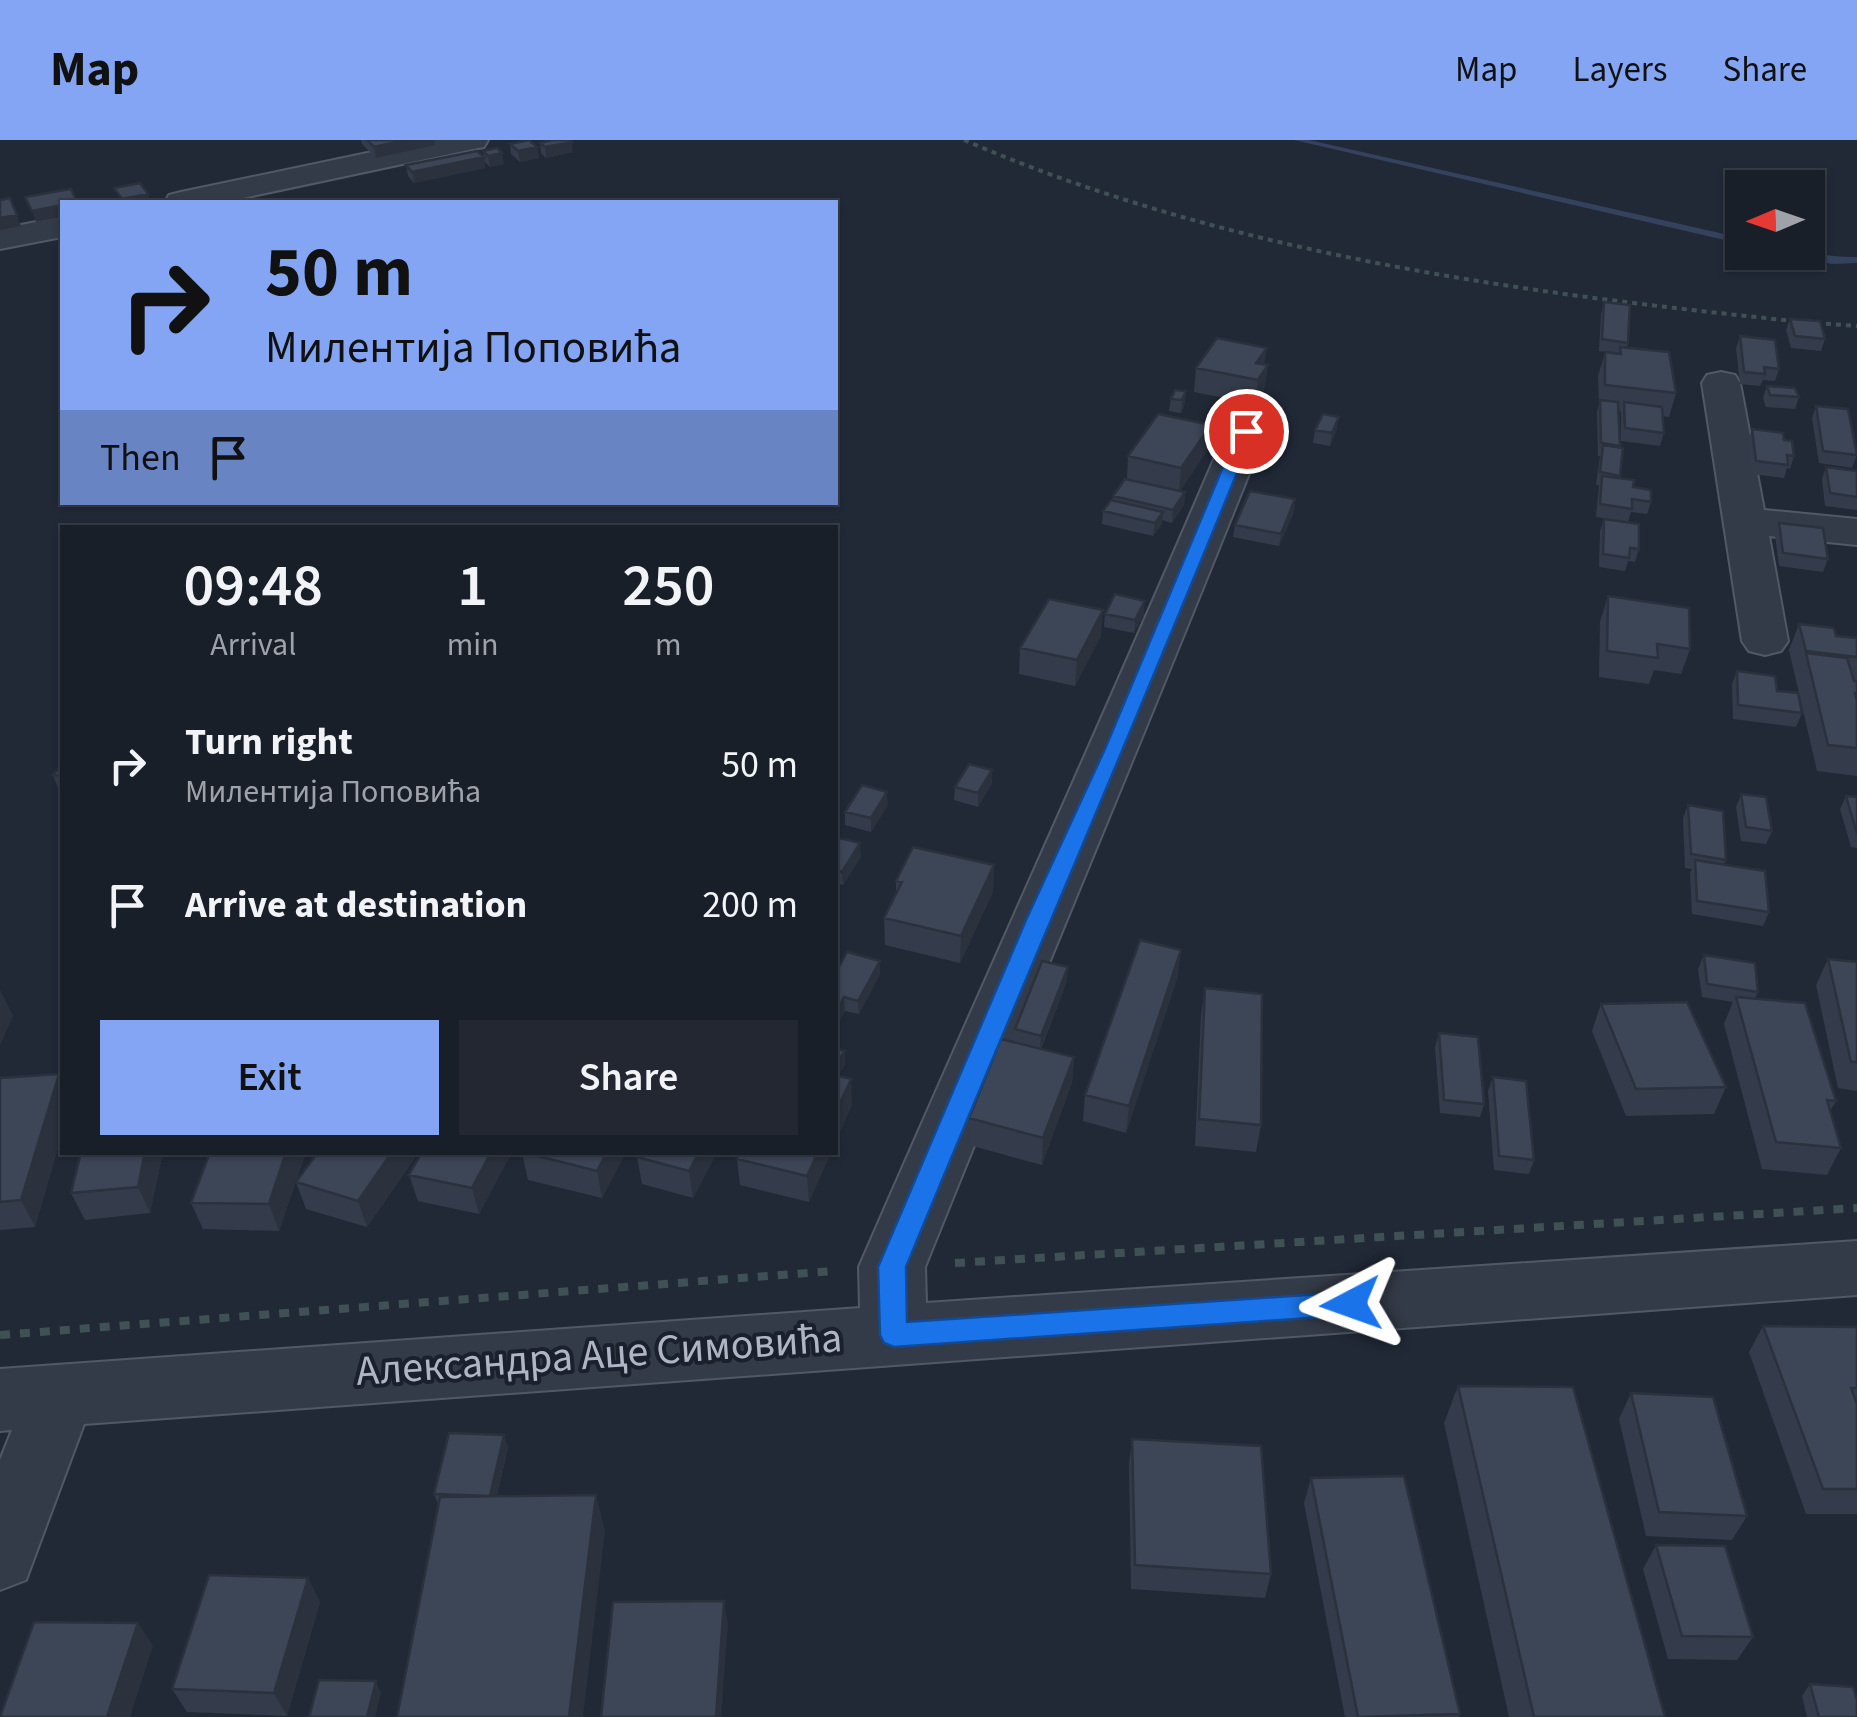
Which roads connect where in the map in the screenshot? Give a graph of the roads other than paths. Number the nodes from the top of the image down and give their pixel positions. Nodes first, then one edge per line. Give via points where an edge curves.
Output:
1 (473, 140) edge
2 (190, 200) edge
3 (60, 227) edge
4 (0, 239) edge
5 (1721, 383) dead end
6 (1246, 431) dead end
7 (1745, 521) junction
8 (1857, 532) edge
9 (1765, 641) dead end
10 (1857, 1268) edge
11 (894, 1335) junction
12 (30, 1398) edge
13 (0, 1555) edge

1 - 2 street
3 - 4 street
5 - 7 street
6 - 11 street via 892,1267
7 - 8 street
7 - 9 street
10 - 11 street, Александра Аце Симовића
11 - 12 street, Александра Аце Симовића
12 - 13 street

